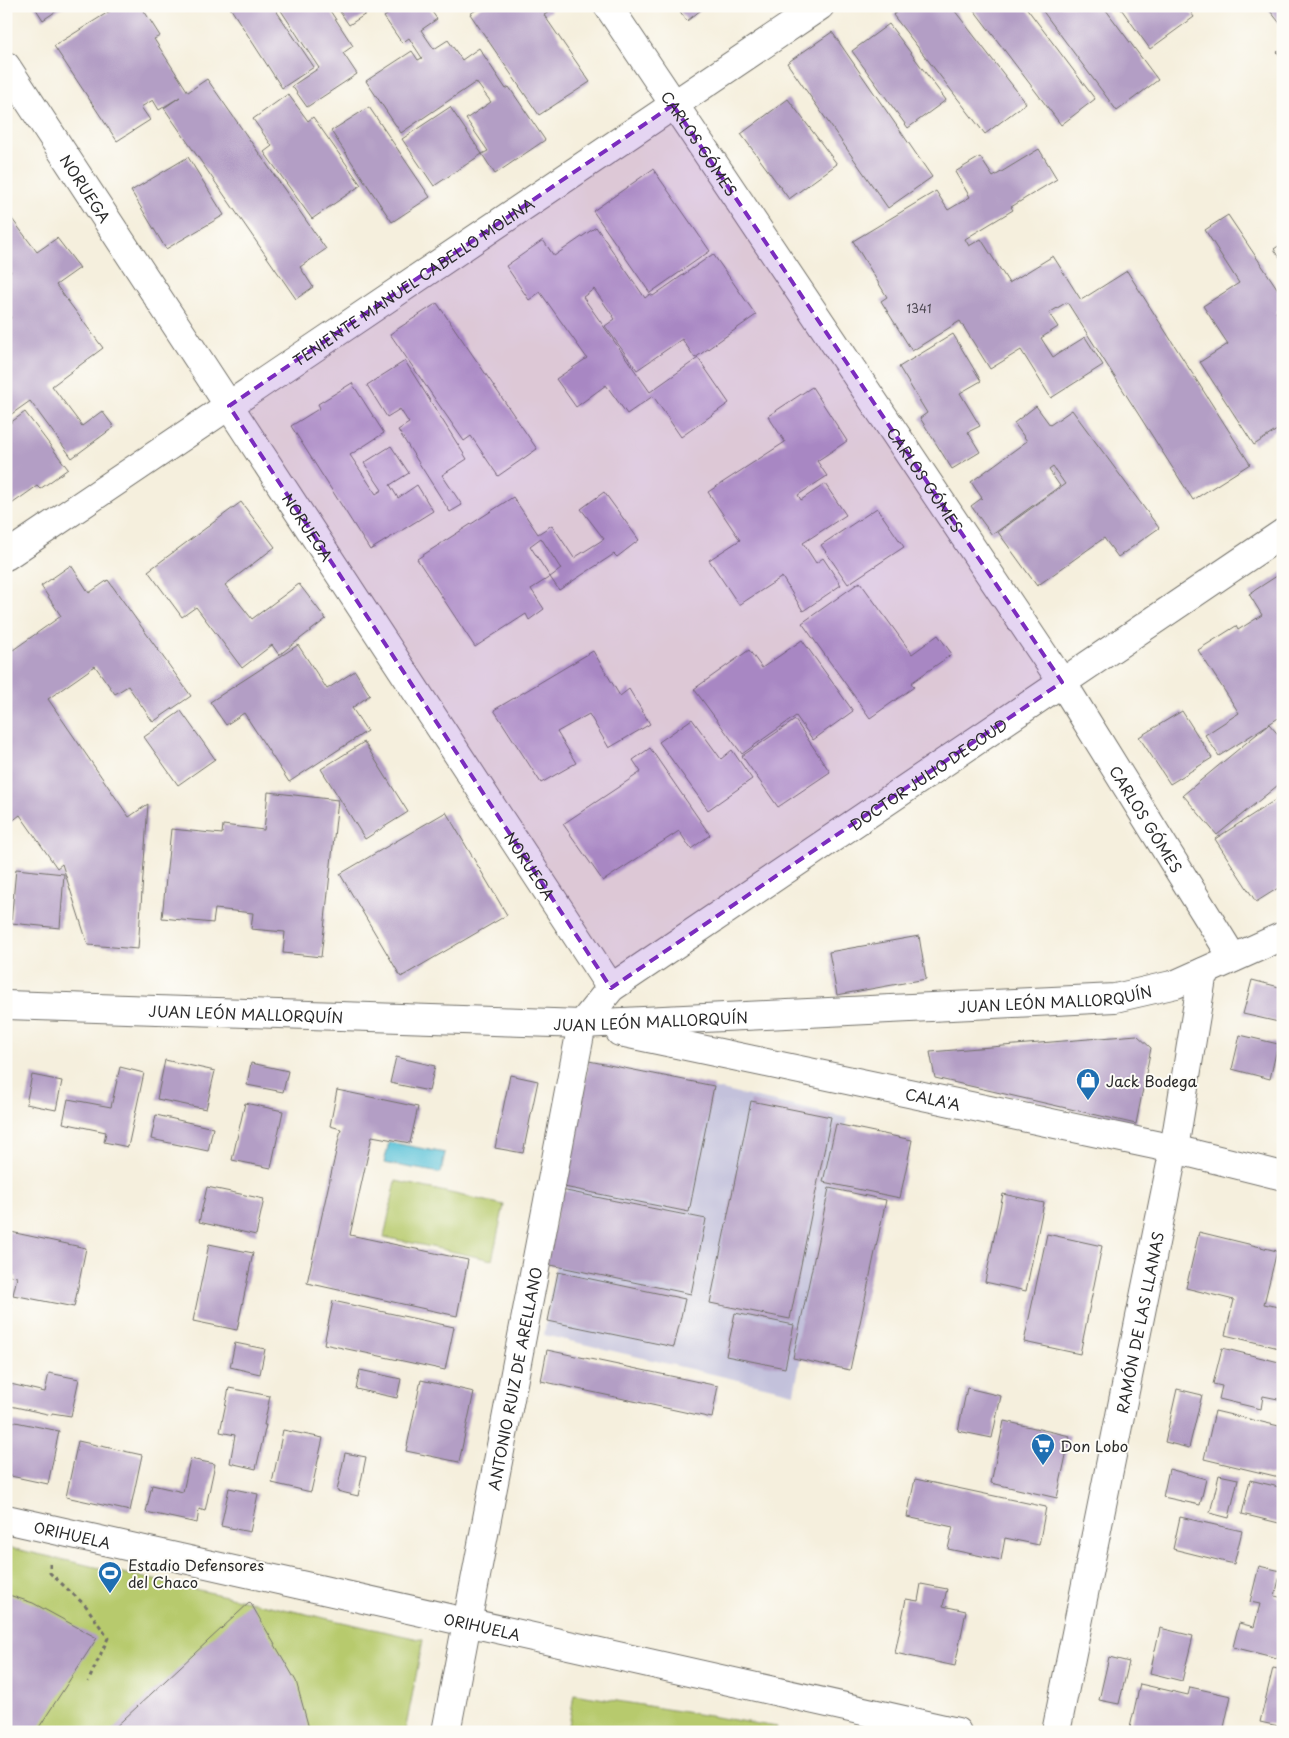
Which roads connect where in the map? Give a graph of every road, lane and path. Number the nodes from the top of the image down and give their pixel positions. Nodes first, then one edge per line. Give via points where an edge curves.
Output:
1 (608, 6) edge
2 (820, 6) edge
3 (6, 66) edge
4 (673, 105) junction
5 (229, 406) junction
6 (1283, 533) edge
7 (6, 556) edge
8 (1062, 682) junction
9 (1283, 936) edge
10 (1233, 958) junction
11 (1204, 972) junction
12 (611, 988) junction
13 (8, 1003) edge
14 (582, 1024) junction
15 (1174, 1150) junction
16 (1283, 1176) edge
17 (6, 1519) edge
18 (50, 1573) dead end
19 (468, 1622) junction
20 (88, 1682) dead end
21 (446, 1732) edge
22 (957, 1732) edge
23 (1056, 1732) edge

1 - 4 street, CARLOS GÓMES
2 - 4 street, TENIENTE MANUEL CABELLO MOLINA
3 - 5 street, NORUEGA
4 - 5 street, TENIENTE MANUEL CABELLO MOLINA
4 - 8 street, CARLOS GÓMES
5 - 7 street, TENIENTE MANUEL CABELLO MOLINA
5 - 12 street, NORUEGA
6 - 8 street, DOCTOR JULIO DECOUD
8 - 10 street, CARLOS GÓMES
8 - 12 street, DOCTOR JULIO DECOUD
9 - 10 street, JUAN LEÓN MALLORQUÍN
10 - 11 street, JUAN LEÓN MALLORQUÍN
11 - 14 street, JUAN LEÓN MALLORQUÍN via 1176,984 1115,998
11 - 15 street, RAMÓN DE LAS LLANAS
12 - 14 street, DOCTOR JULIO DECOUD
13 - 14 street, JUAN LEÓN MALLORQUÍN
14 - 15 street, CALA'A
14 - 19 street, ANTONIO RUIZ DE ARELLANO
15 - 16 street, CALA'A
15 - 23 street, RAMÓN DE LAS LLANAS
17 - 19 street, ORIHUELA
18 - 20 path via 86,1606 108,1638
19 - 21 street, ANTONIO RUIZ DE ARELLANO
19 - 22 street, ORIHUELA

